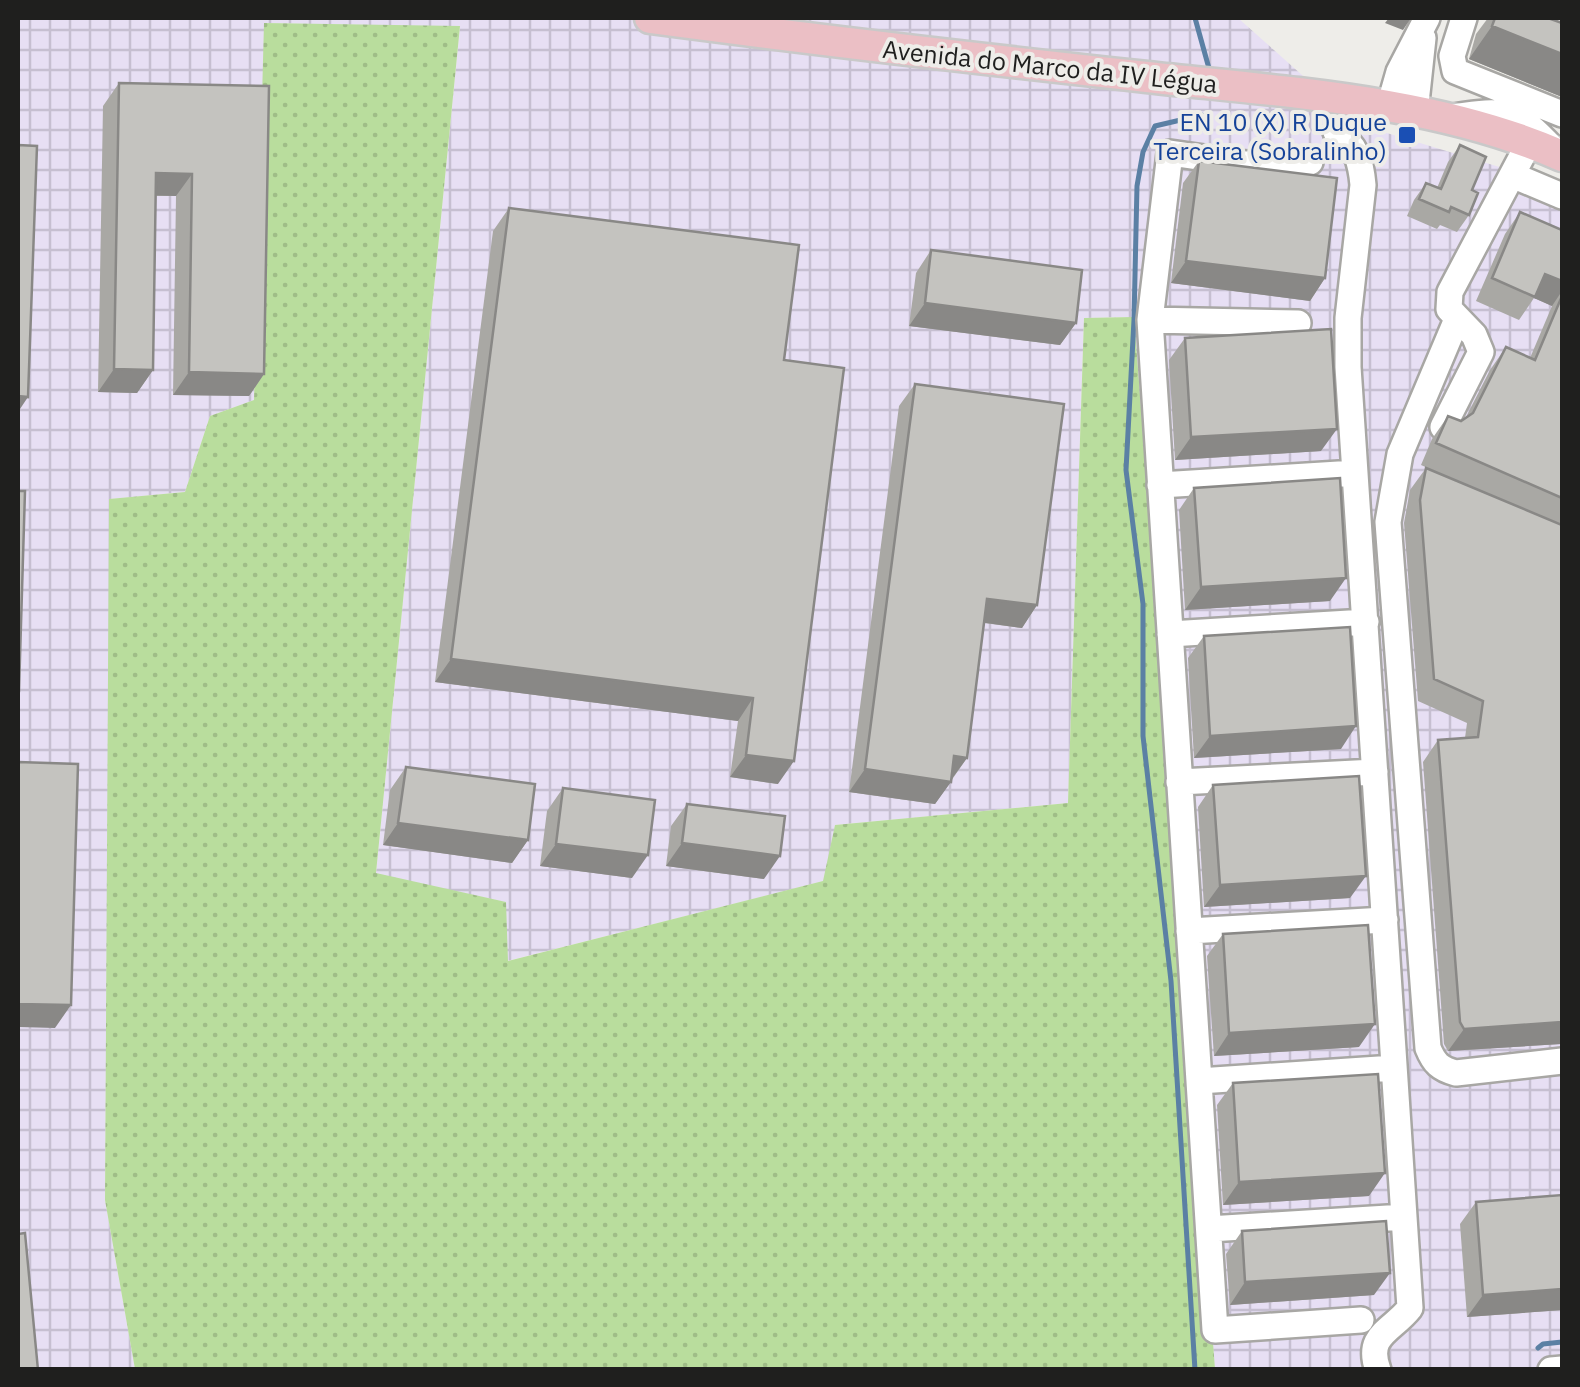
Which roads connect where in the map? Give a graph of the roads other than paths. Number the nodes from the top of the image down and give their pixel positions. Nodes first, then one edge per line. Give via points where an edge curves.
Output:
1 (650, 18) edge
2 (1428, 18) edge
3 (1464, 18) edge
4 (786, 27) edge
5 (818, 29) edge
6 (1402, 110) junction
7 (1562, 114) edge
8 (1336, 132) dead end
9 (1550, 150) edge
10 (1310, 162) dead end
11 (1512, 175) junction
12 (1562, 196) edge
13 (1457, 319) junction
14 (1150, 320) junction
15 (1298, 323) dead end
16 (1443, 427) edge
17 (1356, 473) junction
18 (1160, 485) junction
19 (1366, 622) junction
20 (1170, 634) junction
21 (1376, 772) junction
22 (1180, 782) junction
23 (1385, 920) junction
24 (1189, 932) junction
25 (1562, 1061) edge
26 (1394, 1068) junction
27 (1199, 1081) junction
28 (1404, 1217) junction
29 (1209, 1229) junction
30 (1361, 1320) dead end
31 (1562, 1369) edge
32 (1378, 1370) edge
33 (1551, 1370) edge

1 - 4 main road, Avenida do Marco da IV Légua
2 - 6 street via 1420,88
3 - 7 street via 1452,56 1455,71
4 - 5 main road, Avenida do Marco da IV Légua
5 - 6 main road, Avenida do Marco da IV Légua
6 - 9 main road, Avenida do Marco da IV Légua
8 - 17 street via 1354,148 1363,185 1348,318
9 - 11 street
10 - 14 street via 1246,164 1170,153
11 - 12 street
11 - 13 street via 1450,292
13 - 16 street via 1480,352
13 - 25 street via 1400,454 1388,522 1428,1048 1443,1070 1456,1073
14 - 15 street
14 - 18 street
17 - 18 street
17 - 19 street
18 - 20 street
19 - 20 street
19 - 21 street
20 - 22 street
21 - 22 street
21 - 23 street
22 - 24 street
23 - 24 street
23 - 26 street
24 - 27 street
26 - 27 street
26 - 28 street
27 - 29 street
28 - 29 street
28 - 32 street via 1410,1308 1374,1344
29 - 30 street via 1216,1343
31 - 33 street

